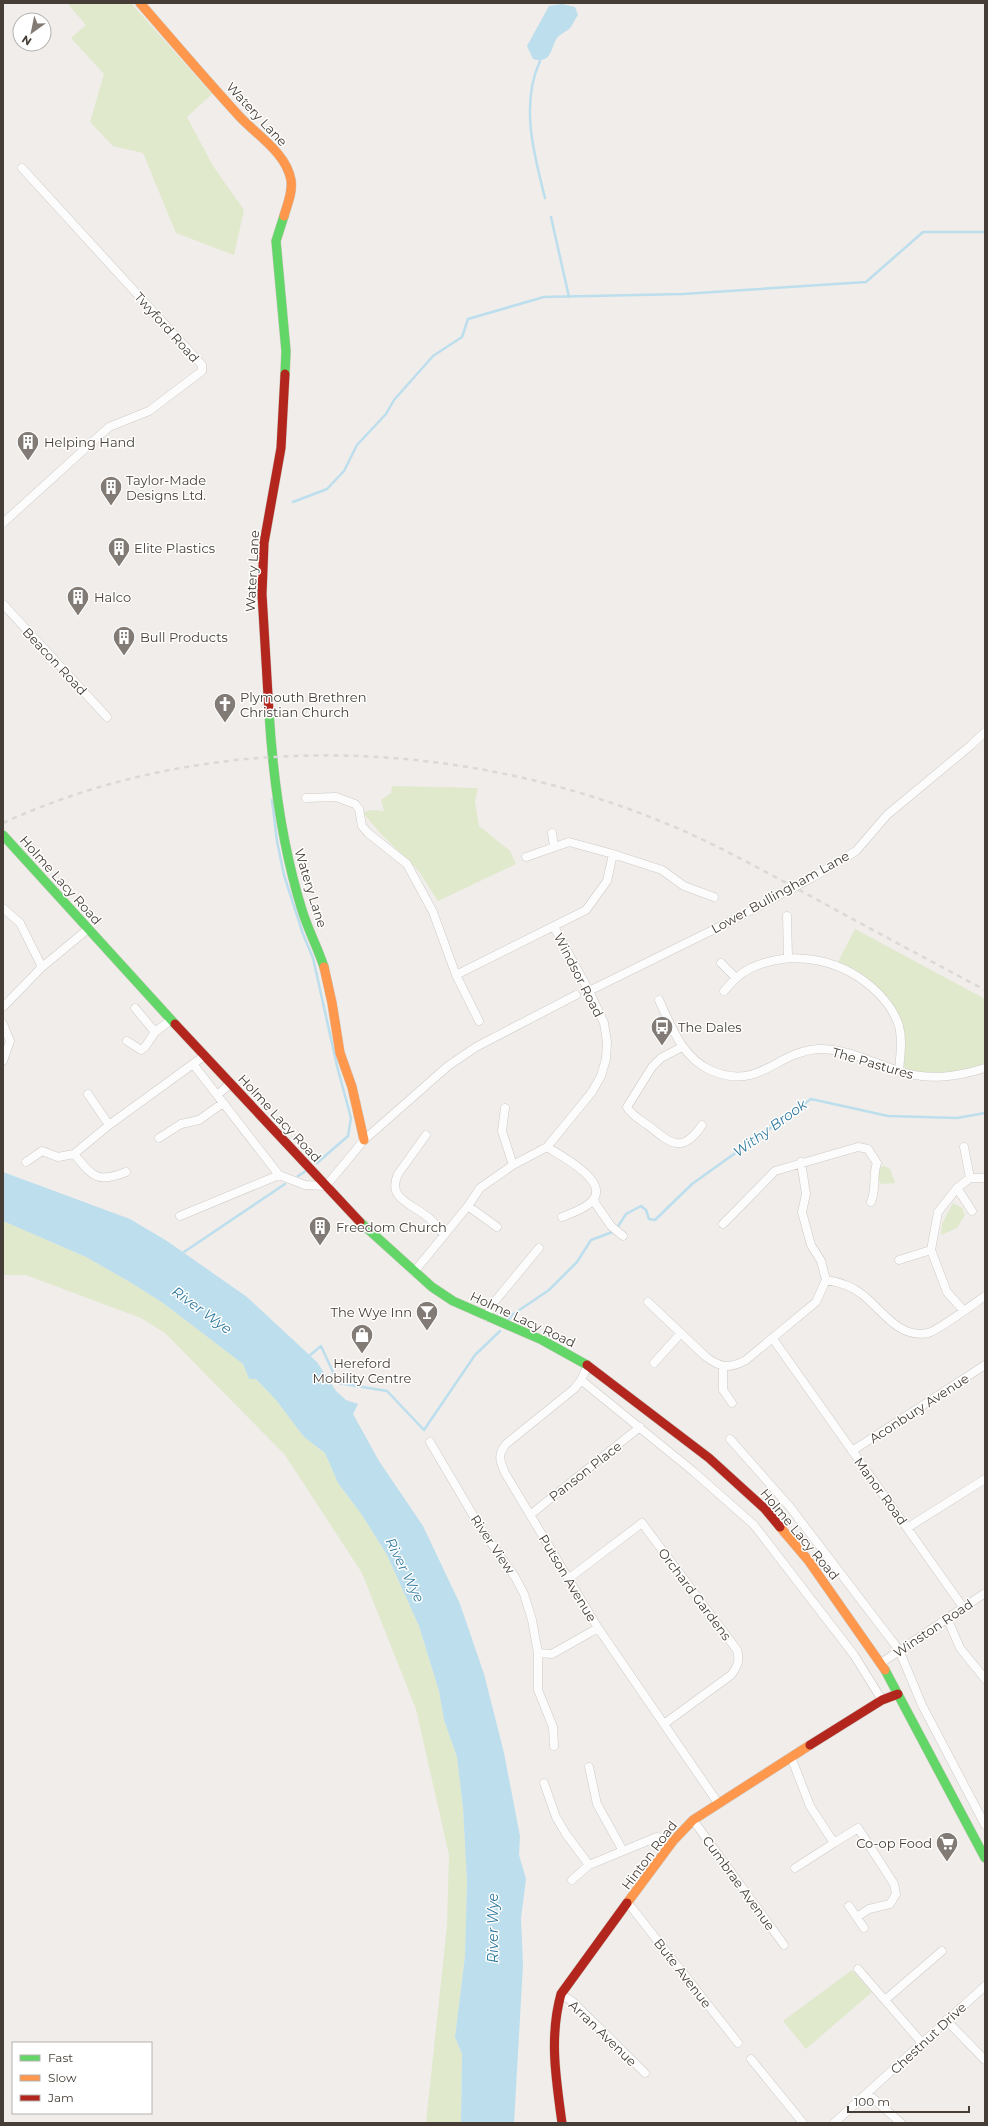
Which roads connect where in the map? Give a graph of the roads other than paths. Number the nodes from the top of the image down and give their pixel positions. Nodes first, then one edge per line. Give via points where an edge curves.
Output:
1 (140, 3) edge
2 (22, 168) dead end
3 (3, 523) edge
4 (3, 604) edge
5 (107, 717) dead end
6 (985, 732) edge
7 (306, 798) dead end
8 (552, 833) dead end
9 (3, 835) edge
10 (554, 847) junction
11 (613, 854) junction
12 (526, 857) dead end
13 (714, 897) dead end
14 (3, 908) edge
15 (787, 916) dead end
16 (554, 926) junction
17 (88, 928) junction
18 (788, 958) junction
19 (721, 963) dead end
20 (42, 967) junction
21 (456, 975) junction
22 (736, 978) junction
23 (589, 991) junction
24 (724, 991) dead end
25 (576, 995) dead end
26 (659, 1000) dead end
27 (3, 1007) edge
28 (135, 1008) dead end
29 (171, 1020) junction
30 (479, 1021) dead end
31 (3, 1024) edge
32 (155, 1032) junction
33 (127, 1041) dead end
34 (682, 1047) junction
35 (204, 1056) junction
36 (3, 1061) edge
37 (193, 1064) junction
38 (985, 1068) edge
39 (899, 1071) junction
40 (230, 1084) junction
41 (88, 1094) dead end
42 (217, 1095) junction
43 (223, 1103) junction
44 (505, 1108) dead end
45 (109, 1125) junction
46 (702, 1125) dead end
47 (426, 1135) dead end
48 (159, 1138) dead end
49 (364, 1140) junction
50 (547, 1147) junction
51 (964, 1147) dead end
52 (74, 1154) junction
53 (26, 1162) dead end
54 (801, 1162) junction
55 (513, 1165) junction
56 (126, 1172) dead end
57 (279, 1175) junction
58 (970, 1178) junction
59 (985, 1178) edge
60 (326, 1186) junction
61 (957, 1188) junction
62 (593, 1200) junction
63 (871, 1202) dead end
64 (468, 1206) junction
65 (972, 1211) dead end
66 (180, 1216) dead end
67 (562, 1217) dead end
68 (723, 1224) dead end
69 (497, 1227) dead end
70 (444, 1235) junction
71 (623, 1236) dead end
72 (539, 1248) dead end
73 (931, 1250) junction
74 (900, 1260) dead end
75 (414, 1272) junction
76 (826, 1280) junction
77 (985, 1296) edge
78 (648, 1302) dead end
79 (963, 1310) junction
80 (487, 1317) junction
81 (681, 1333) junction
82 (773, 1339) junction
83 (654, 1362) dead end
84 (588, 1365) junction
85 (985, 1365) edge
86 (723, 1366) junction
87 (581, 1380) junction
88 (732, 1403) dead end
89 (640, 1428) junction
90 (730, 1439) dead end
91 (430, 1442) dead end
92 (852, 1451) junction
93 (985, 1479) edge
94 (530, 1515) junction
95 (907, 1528) junction
96 (568, 1579) junction
97 (985, 1593) edge
98 (963, 1607) junction
99 (947, 1618) junction
100 (598, 1628) junction
101 (899, 1650) junction
102 (538, 1653) junction
103 (881, 1663) junction
104 (985, 1679) edge
105 (898, 1694) junction
106 (882, 1700) junction
107 (664, 1724) junction
108 (554, 1746) dead end
109 (791, 1757) junction
110 (590, 1767) dead end
111 (544, 1783) dead end
112 (718, 1803) junction
113 (694, 1820) junction
114 (985, 1825) edge
115 (673, 1842) junction
116 (834, 1842) junction
117 (623, 1851) junction
118 (985, 1858) edge
119 (588, 1865) junction
120 (795, 1868) dead end
121 (572, 1880) dead end
122 (628, 1904) junction
123 (849, 1906) dead end
124 (857, 1917) junction
125 (864, 1928) dead end
126 (784, 1946) dead end
127 (942, 1951) dead end
128 (858, 1969) dead end
129 (985, 1986) edge
130 (561, 1994) junction
131 (885, 2000) junction
132 (946, 2020) junction
133 (738, 2043) dead end
134 (922, 2043) junction
135 (751, 2059) dead end
136 (985, 2060) edge
137 (645, 2073) dead end
138 (868, 2094) junction
139 (562, 2123) edge
140 (803, 2123) edge
141 (834, 2123) edge
142 (901, 2123) edge

1 - 49 street, Watery Lane via 241,118 272,147 282,160 291,180 291,193 276,241 286,351 281,448 264,543 262,594 271,740 285,845 302,911 323,965 340,1053 352,1087
2 - 3 street, Twyford Road via 202,365 202,371 149,411 108,427
4 - 5 street, Beacon Road
6 - 23 street, Lower Bullingham Lane via 888,815 856,851 729,922
7 - 21 street via 336,797 355,804 359,809 362,826 406,864 433,912
8 - 10 street
9 - 17 street, Holme Lacy Road
10 - 11 street via 569,842
10 - 12 street
11 - 13 street via 662,870 684,886
11 - 16 street via 607,880 586,910
14 - 20 street via 20,923
15 - 18 street
16 - 21 street
16 - 23 street, Windsor Road
17 - 20 street
17 - 29 street, Holme Lacy Road
18 - 22 street via 751,968
18 - 39 street via 828,962 848,970 869,984 895,1015 899,1026 902,1039
19 - 22 street
20 - 27 street
21 - 30 street
22 - 24 street
23 - 50 street, Windsor Road via 604,1023 606,1059 601,1076 592,1092
25 - 49 street via 462,1056
26 - 34 street, The Pastures
28 - 32 street
29 - 32 street
29 - 35 street, Holme Lacy Road
31 - 36 street via 10,1041
32 - 33 street via 141,1050
34 - 39 street, The Pastures via 697,1062 709,1069 740,1077 753,1076 801,1053 817,1049 844,1052
34 - 46 street via 661,1058 652,1067 627,1107 673,1143 683,1143 693,1138
35 - 37 street
35 - 40 street, Holme Lacy Road
37 - 42 street
37 - 45 street
38 - 39 street, The Pastures via 961,1076 935,1078
40 - 42 street
40 - 60 street, Holme Lacy Road
41 - 45 street
42 - 43 street
43 - 48 street via 199,1120 181,1124
43 - 57 street
44 - 55 street via 502,1131
45 - 52 street
47 - 70 street via 398,1174 395,1185 400,1197 430,1218
49 - 60 street
50 - 55 street
50 - 62 street via 590,1176 596,1185
51 - 58 street
52 - 53 street via 58,1156 42,1150
52 - 56 street via 94,1176 110,1178
54 - 63 street via 858,1146 868,1149 877,1163 873,1173 874,1189
54 - 68 street via 775,1171
54 - 76 street via 806,1194 802,1212 811,1245 821,1261
55 - 64 street via 480,1188
57 - 60 street via 305,1185
57 - 66 street
58 - 59 street
58 - 61 street
60 - 75 street, Holme Lacy Road
61 - 65 street
61 - 73 street via 938,1212
62 - 67 street via 583,1208
62 - 71 street via 612,1226
64 - 69 street
64 - 70 street
70 - 75 street
72 - 80 street via 491,1306
73 - 74 street
73 - 79 street via 947,1292
75 - 80 street, Holme Lacy Road via 453,1301
76 - 79 street via 844,1283 862,1294 895,1326 911,1333 930,1333
76 - 82 street via 816,1302
77 - 79 street
78 - 81 street
80 - 84 street, Holme Lacy Road via 542,1340
81 - 83 street
81 - 86 street via 704,1356 713,1363
82 - 86 street via 735,1366
82 - 92 street, Manor Road
84 - 87 street, Putson Avenue
84 - 103 street, Holme Lacy Road via 709,1458 765,1509 808,1560
85 - 92 street, Aconbury Avenue
86 - 88 street via 723,1390
87 - 89 street
87 - 94 street, Putson Avenue via 567,1395 501,1450 501,1464
89 - 94 street, Panson Place
89 - 106 street via 754,1525 854,1654
90 - 101 street, Holme Lacy Road via 790,1507
91 - 102 street, River View via 524,1594
92 - 95 street, Manor Road
93 - 95 street
94 - 96 street, Putson Avenue
95 - 98 street, Manor Road
96 - 100 street, Putson Avenue
96 - 107 street, Orchard Gardens via 642,1524 737,1650 737,1667 731,1675
97 - 98 street, Winston Road
98 - 99 street, Winston Road
99 - 101 street, Winston Road
99 - 104 street via 960,1648
100 - 102 street via 552,1654
100 - 107 street, Putson Avenue
101 - 103 street, Winston Road
101 - 114 street, Holme Lacy Road via 922,1705
102 - 108 street, River View via 538,1690 553,1727
103 - 105 street, Holme Lacy Road
105 - 106 street, Hinton Road
105 - 118 street, Holme Lacy Road
106 - 109 street, Hinton Road
107 - 112 street, Putson Avenue
109 - 112 street, Hinton Road
109 - 116 street via 810,1806
110 - 117 street via 598,1804
111 - 119 street via 556,1817
112 - 113 street, Hinton Road
113 - 115 street, Hinton Road
113 - 126 street, Cumbrae Avenue
115 - 117 street via 664,1837 656,1837
115 - 122 street, Hinton Road
116 - 120 street
116 - 124 street via 858,1828 894,1884 896,1894 890,1904 869,1909
117 - 119 street
119 - 121 street
122 - 130 street, Hinton Road
122 - 133 street, Bute Avenue
123 - 124 street
124 - 125 street
127 - 131 street
128 - 131 street
129 - 132 street, Chestnut Drive
130 - 137 street, Arran Avenue via 573,2002
130 - 139 street, Hinton Road via 553,2018 552,2040
131 - 134 street
132 - 134 street, Chestnut Drive
132 - 136 street
134 - 138 street, Chestnut Drive
135 - 140 street
138 - 141 street, Chestnut Drive
138 - 142 street

